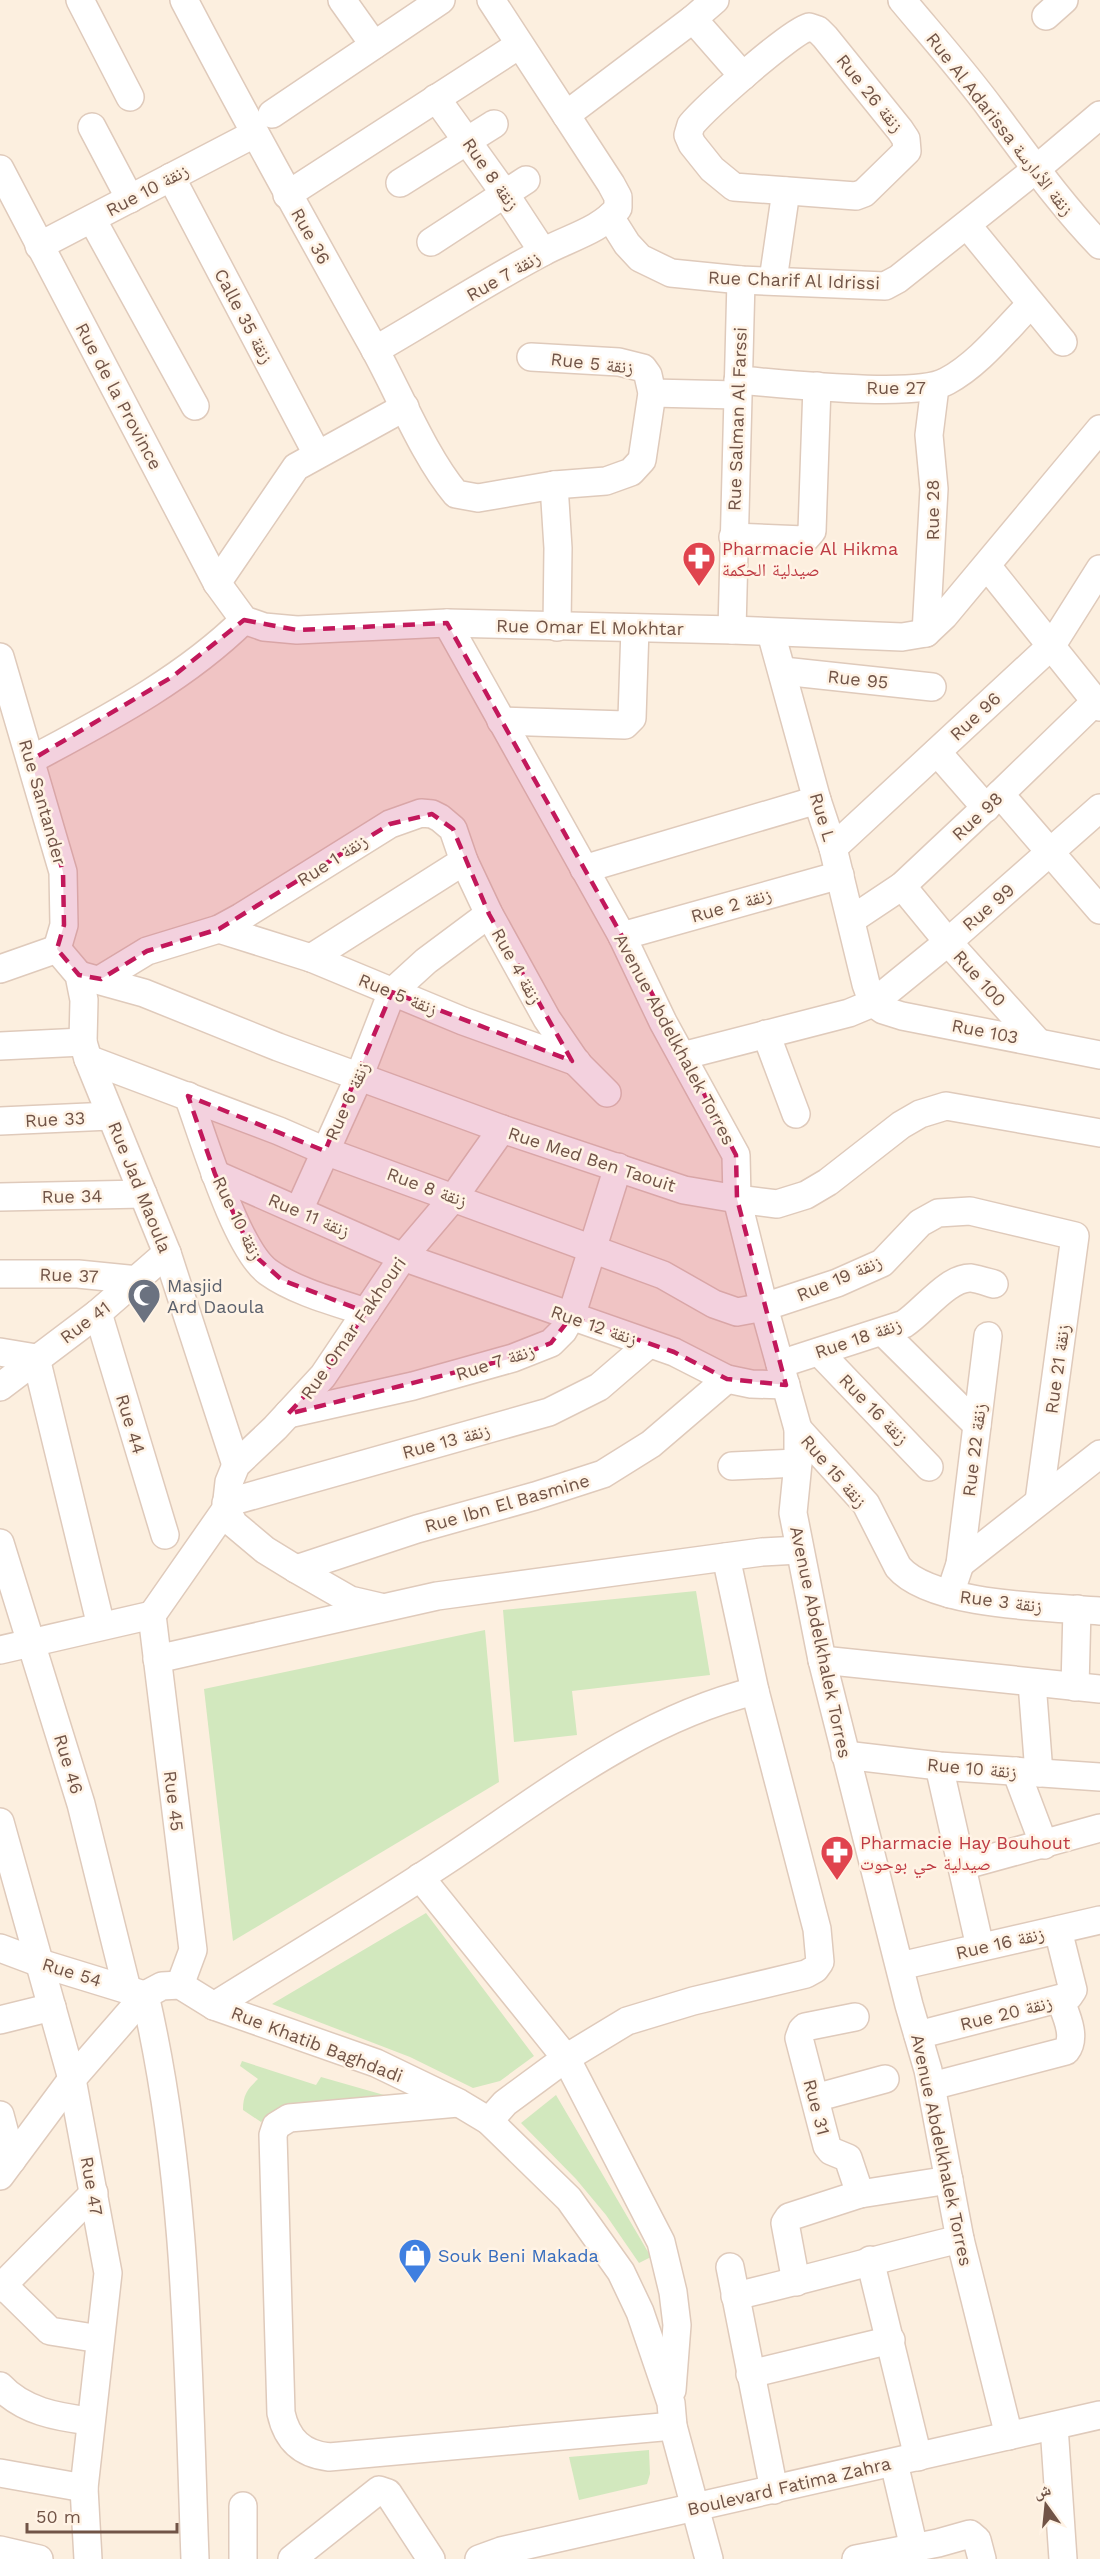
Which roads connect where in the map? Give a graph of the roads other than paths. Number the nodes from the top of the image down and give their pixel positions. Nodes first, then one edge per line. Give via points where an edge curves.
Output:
1 (80, 0) edge
2 (184, 0) edge
3 (342, 0) edge
4 (441, 0) edge
5 (491, 0) edge
6 (715, 0) edge
7 (903, 0) edge
8 (693, 19) junction
9 (374, 45) junction
10 (519, 45) junction
11 (743, 76) junction
12 (130, 98) dead end
13 (436, 98) junction
14 (273, 114) dead end
15 (566, 115) junction
16 (1100, 115) edge
17 (494, 124) dead end
18 (92, 127) dead end
19 (254, 134) junction
20 (467, 140) junction
21 (0, 169) edge
22 (1035, 171) junction
23 (171, 177) junction
24 (400, 183) dead end
25 (515, 187) junction
26 (786, 190) junction
27 (287, 195) junction
28 (130, 199) junction
29 (613, 206) junction
30 (92, 219) junction
31 (967, 225) junction
32 (431, 242) dead end
33 (1100, 245) edge
34 (39, 246) junction
35 (543, 252) junction
36 (741, 280) junction
37 (773, 280) junction
38 (1031, 304) junction
39 (1063, 342) dead end
40 (375, 350) junction
41 (531, 357) dead end
42 (817, 386) junction
43 (935, 387) junction
44 (737, 388) junction
45 (652, 393) junction
46 (195, 406) dead end
47 (405, 406) junction
48 (1099, 433) edge
49 (316, 454) junction
50 (439, 470) joint
51 (554, 485) junction
52 (733, 537) junction
53 (987, 566) junction
54 (1100, 569) edge
55 (217, 583) junction
56 (244, 620) junction
57 (447, 622) junction
58 (557, 627) junction
59 (635, 628) junction
60 (732, 630) junction
61 (771, 633) junction
62 (926, 633) junction
63 (1052, 645) junction
64 (0, 657) edge
65 (783, 671) junction
66 (932, 687) dead end
67 (1098, 704) edge
68 (501, 721) junction
69 (937, 752) junction
70 (31, 760) junction
71 (817, 800) junction
72 (993, 801) junction
73 (1100, 808) edge
74 (450, 825) joint
75 (833, 848) junction
76 (1050, 852) junction
77 (464, 861) junction
78 (584, 869) junction
79 (840, 875) junction
80 (902, 886) junction
81 (1100, 910) edge
82 (489, 914) junction
83 (851, 920) junction
84 (219, 928) junction
85 (622, 936) junction
86 (948, 942) junction
87 (57, 949) junction
88 (311, 958) junction
89 (0, 969) edge
90 (90, 977) junction
91 (392, 992) junction
92 (873, 1003) junction
93 (766, 1035) junction
94 (1037, 1041) junction
95 (0, 1046) edge
96 (86, 1051) junction
97 (1100, 1055) edge
98 (682, 1056) junction
99 (577, 1062) junction
100 (358, 1077) junction
101 (608, 1092) dead end
102 (188, 1096) junction
103 (796, 1113) dead end
104 (110, 1116) junction
105 (0, 1121) edge
106 (502, 1129) junction
107 (1100, 1133) edge
108 (325, 1151) junction
109 (618, 1167) junction
110 (215, 1174) junction
111 (143, 1194) junction
112 (0, 1197) edge
113 (454, 1197) junction
114 (737, 1199) junction
115 (299, 1210) junction
116 (1075, 1236) joint
117 (592, 1248) junction
118 (167, 1253) junction
119 (403, 1257) junction
120 (0, 1274) edge
121 (138, 1280) junction
122 (994, 1284) dead end
123 (764, 1307) junction
124 (366, 1312) junction
125 (98, 1313) junction
126 (572, 1317) junction
127 (883, 1332) junction
128 (988, 1336) dead end
129 (649, 1344) junction
130 (0, 1352) edge
131 (819, 1352) junction
132 (36, 1358) junction
133 (783, 1374) junction
134 (727, 1379) junction
135 (0, 1387) edge
136 (288, 1414) junction
137 (977, 1425) junction
138 (798, 1429) junction
139 (1100, 1454) edge
140 (798, 1463) junction
141 (236, 1465) junction
142 (732, 1466) dead end
143 (929, 1467) dead end
144 (1039, 1502) junction
145 (226, 1506) junction
146 (165, 1535) dead end
147 (0, 1544) edge
148 (799, 1550) junction
149 (726, 1557) junction
150 (960, 1564) junction
151 (296, 1569) junction
152 (906, 1576) joint
153 (950, 1594) junction
154 (384, 1608) junction
155 (1089, 1610) edge
156 (152, 1615) junction
157 (101, 1626) junction
158 (32, 1642) junction
159 (0, 1650) edge
160 (157, 1659) junction
161 (822, 1660) junction
162 (1032, 1683) junction
163 (1088, 1688) edge
164 (755, 1691) junction
165 (845, 1755) junction
166 (939, 1766) junction
167 (1028, 1772) junction
168 (1100, 1777) edge
169 (0, 1822) edge
170 (1100, 1828) edge
171 (1044, 1845) junction
172 (962, 1866) junction
173 (420, 1877) junction
174 (1100, 1920) edge
175 (1058, 1930) junction
176 (980, 1947) junction
177 (0, 1948) edge
178 (40, 1963) junction
179 (900, 1966) junction
180 (180, 1984) junction
181 (136, 1992) junction
182 (1060, 1999) junction
183 (214, 2006) junction
184 (52, 2007) junction
185 (855, 2016) dead end
186 (0, 2020) edge
187 (918, 2035) junction
188 (566, 2058) junction
189 (72, 2079) junction
190 (885, 2079) dead end
191 (932, 2086) junction
192 (815, 2098) junction
193 (459, 2103) junction
194 (0, 2115) edge
195 (489, 2121) junction
196 (6, 2168) edge
197 (949, 2180) junction
198 (94, 2193) junction
199 (860, 2193) junction
200 (960, 2240) junction
201 (870, 2260) junction
202 (730, 2267) dead end
203 (796, 2282) junction
204 (1, 2286) edge
205 (735, 2296) junction
206 (100, 2339) junction
207 (891, 2340) junction
208 (750, 2374) junction
209 (0, 2386) edge
210 (672, 2415) junction
211 (1100, 2415) edge
212 (90, 2421) junction
213 (1054, 2426) junction
214 (1009, 2436) junction
215 (906, 2460) junction
216 (0, 2473) edge
217 (84, 2488) junction
218 (774, 2490) junction
219 (243, 2506) dead end
220 (695, 2507) junction
221 (980, 2549) edge
222 (0, 2550) edge
223 (932, 2550) edge
224 (865, 2558) edge
225 (39, 2559) edge
226 (88, 2559) edge
227 (195, 2559) edge
228 (243, 2559) edge
229 (292, 2559) edge
230 (431, 2559) edge
231 (479, 2559) edge
232 (709, 2559) edge
233 (1063, 2559) edge

1 - 12 street
2 - 19 street, Rue 36
3 - 9 street
4 - 9 street
5 - 10 street, Rue Charif Al Idrissi
6 - 8 street
7 - 22 street, Rue Al Adarissa زنقة الأدارسة via 991,109
8 - 11 street
8 - 15 street
9 - 14 street
10 - 13 street
10 - 15 street, Rue Charif Al Idrissi
11 - 26 street, Rue 26 زنقة via 693,122 689,140 712,169 734,187
11 - 26 street, Rue 26 زنقة via 798,32 814,28 906,139 904,156 861,194 849,197
13 - 20 street, Rue 8 زنقة
13 - 27 street
15 - 29 street, Rue Charif Al Idrissi
16 - 22 street, Rue Charif Al Idrissi
17 - 20 street
18 - 28 street
19 - 23 street, Rue 10 زنقة
19 - 27 street, Rue 36
20 - 24 street
20 - 25 street, Rue 8 زنقة
21 - 34 street, Rue de la Province
22 - 31 street, Rue Charif Al Idrissi
22 - 33 street, Rue Al Adarissa زنقة الأدارسة
23 - 28 street, Rue 10 زنقة
23 - 49 street, Calle 35 زنقة
25 - 32 street
25 - 35 street, Rue 8 زنقة
26 - 37 street
27 - 40 street, Rue 36
28 - 30 street, Rue 10 زنقة
29 - 35 street, Rue 7 زنقة
29 - 36 street, Rue Charif Al Idrissi via 627,244 650,264 671,273
30 - 34 street, Rue 10 زنقة
30 - 46 street
31 - 37 street, Rue Charif Al Idrissi via 885,285
31 - 38 street
34 - 55 street, Rue de la Province
35 - 40 street, Rue 7 زنقة
36 - 37 street, Rue Charif Al Idrissi
36 - 44 street, Rue Salman Al Farssi
38 - 39 street
38 - 43 street, Rue 27 via 970,365
40 - 47 street, Rue 36
41 - 45 street, Rue 5 زنقة via 637,365 648,375
42 - 43 street, Rue 27
42 - 44 street, Rue 27
42 - 52 street via 809,537
43 - 62 street, Rue 28 via 929,435 934,489
44 - 45 street
44 - 52 street, Rue Salman Al Farssi
45 - 51 street, Rue 5 زنقة via 645,452 638,466 606,481
47 - 49 street
47 - 50 street, Rue 36
48 - 53 street
49 - 55 street via 285,481
50 - 51 street, Rue 5 زنقة via 456,494 466,498
51 - 58 street via 569,548
52 - 60 street, Rue Salman Al Farssi
53 - 62 street
53 - 63 street
54 - 63 street, Rue 96
55 - 56 street, Rue de la Province
56 - 57 street, Rue Omar El Mokhtar via 264,627 297,630
56 - 70 street via 172,677
57 - 58 street, Rue Omar El Mokhtar
57 - 68 street, Avenue Abdelkhalek Torres
58 - 59 street, Rue Omar El Mokhtar
59 - 60 street, Rue Omar El Mokhtar
59 - 68 street via 629,723
60 - 61 street, Rue Omar El Mokhtar
61 - 62 street, Rue Omar El Mokhtar via 902,638
61 - 65 street, Rue L
63 - 67 street
63 - 69 street, Rue 96
64 - 70 street, Rue Santander
65 - 66 street, Rue 95
65 - 71 street, Rue L
67 - 72 street, Rue 98
68 - 78 street, Avenue Abdelkhalek Torres
69 - 72 street
69 - 75 street, Rue 96
70 - 87 street, Rue Santander via 63,872 65,916
71 - 75 street, Rue L
71 - 78 street
72 - 76 street
72 - 80 street, Rue 98
73 - 76 street, Rue 99
74 - 77 street, Rue 4 زنقة
74 - 84 street, Rue 1 زنقة via 432,814 421,813 390,824 261,906
75 - 79 street, Rue L
76 - 81 street
76 - 86 street, Rue 99
77 - 82 street, Rue 4 زنقة
77 - 88 street
78 - 85 street, Avenue Abdelkhalek Torres
79 - 83 street, Rue L
79 - 85 street, Rue 2 زنقة
80 - 83 street, Rue 98
80 - 86 street, Rue 100
82 - 91 street
82 - 99 street, Rue 4 زنقة via 558,1038
83 - 92 street, Rue L
84 - 88 street, Rue 5 زنقة
84 - 90 street, Rue 1 زنقة via 147,951
85 - 98 street, Avenue Abdelkhalek Torres
86 - 92 street, Rue 99
86 - 94 street, Rue 100
87 - 89 street
87 - 90 street
88 - 91 street, Rue 5 زنقة
90 - 96 street, Rue Jad Maoula via 84,1000
90 - 100 street, Rue Med Ben Taouit via 144,993
91 - 99 street, Rue 5 زنقة
91 - 100 street, Rue 6 زنقة
92 - 93 street, Rue 99
92 - 94 street, Rue 103 via 902,1016
93 - 98 street, Rue 99
93 - 103 street
94 - 97 street, Rue 103
95 - 96 street
96 - 102 street, Rue 8 زنقة
96 - 104 street, Rue Jad Maoula
98 - 114 street, Avenue Abdelkhalek Torres via 736,1155
99 - 101 street, Rue 4 زنقة
100 - 106 street, Rue Med Ben Taouit
100 - 108 street, Rue 6 زنقة
102 - 108 street, Rue 8 زنقة
102 - 110 street, Rue 10 زنقة
104 - 105 street, Rue 33
104 - 111 street, Rue Jad Maoula
106 - 109 street, Rue Med Ben Taouit
106 - 113 street, Rue Omar Fakhouri
107 - 114 street, Rue Med Ben Taouit via 946,1106 900,1125 806,1195 777,1204
108 - 113 street, Rue 8 زنقة
108 - 115 street, Rue 6 زنقة
109 - 114 street, Rue Med Ben Taouit via 684,1190
109 - 117 street, Rue 7 زنقة
110 - 115 street, Rue 11 زنقة
110 - 124 street, Rue 10 زنقة via 260,1265 282,1280
111 - 112 street, Rue 34
111 - 118 street, Rue Jad Maoula
113 - 117 street, Rue 8 زنقة
113 - 119 street, Rue Omar Fakhouri
114 - 123 street, Avenue Abdelkhalek Torres
115 - 119 street, Rue 11 زنقة
116 - 123 street, Rue 19 زنقة via 970,1211 938,1213 920,1223 882,1263 837,1283
116 - 144 street, Rue 21 زنقة
117 - 123 street, Rue 8 زنقة via 663,1275 714,1304 737,1312
117 - 126 street, Rue 7 زنقة
118 - 121 street, Rue 41
118 - 141 street, Rue Jad Maoula
119 - 124 street, Rue Omar Fakhouri
119 - 126 street, Rue 12 زنقة
120 - 121 street, Rue 37 via 78,1274
121 - 125 street, Rue 41
122 - 127 street, Rue 18 زنقة via 971,1278 960,1280 915,1317
123 - 133 street, Avenue Abdelkhalek Torres
124 - 136 street, Rue Omar Fakhouri via 323,1376
125 - 132 street, Rue 41
125 - 146 street, Rue 44
126 - 129 street, Rue 12 زنقة
126 - 136 street, Rue 7 زنقة via 551,1342 513,1358 413,1386
127 - 131 street, Rue 18 زنقة
127 - 137 street
128 - 137 street, Rue 22 زنقة
129 - 134 street, Rue 12 زنقة via 690,1358
129 - 145 street, Rue 13 زنقة via 599,1387 549,1412
130 - 132 street
131 - 133 street, Rue 18 زنقة
131 - 143 street, Rue 16 زنقة
132 - 135 street, Rue 41
132 - 157 street
133 - 134 street, Rue 12 زنقة via 751,1384
133 - 138 street, Avenue Abdelkhalek Torres
134 - 151 street, Rue Ibn El Basmine via 651,1444 603,1474
136 - 141 street, Rue Omar Fakhouri
137 - 150 street, Rue 22 زنقة
138 - 140 street, Avenue Abdelkhalek Torres
138 - 152 street, Rue 15 زنقة via 866,1504
139 - 144 street
140 - 142 street
140 - 148 street, Avenue Abdelkhalek Torres via 793,1513
141 - 145 street, Rue Omar Fakhouri via 228,1482
144 - 150 street
145 - 151 street via 234,1524
145 - 156 street, Rue Omar Fakhouri
147 - 158 street, Rue 46
148 - 149 street
148 - 161 street, Avenue Abdelkhalek Torres
149 - 154 street via 437,1596
149 - 164 street
150 - 153 street, Rue 22 زنقة
151 - 154 street via 350,1600
152 - 153 street, Rue 3 زنقة
153 - 155 street, Rue 3 زنقة
154 - 160 street
155 - 163 street
156 - 157 street
156 - 160 street, Rue 45
157 - 158 street
158 - 159 street
158 - 181 street, Rue 46
160 - 180 street, Rue 45 via 193,1950
161 - 162 street
161 - 165 street, Avenue Abdelkhalek Torres
162 - 163 street
162 - 167 street
164 - 173 street via 726,1698 646,1731 598,1757
164 - 188 street via 817,1929 818,1966 806,1974 627,2021
165 - 166 street, Rue 10 زنقة
165 - 179 street, Avenue Abdelkhalek Torres
166 - 167 street, Rue 10 زنقة
166 - 172 street
167 - 168 street, Rue 10 زنقة
167 - 171 street
169 - 178 street, Rue 47
170 - 171 street
171 - 172 street
172 - 176 street
173 - 183 street
173 - 188 street
174 - 175 street, Rue 16 زنقة
175 - 176 street, Rue 16 زنقة
175 - 182 street, Rue 20 زنقة via 1072,1994
176 - 179 street, Rue 16 زنقة
177 - 178 street, Rue 54
178 - 181 street, Rue 54
178 - 184 street, Rue 47
179 - 187 street, Avenue Abdelkhalek Torres
180 - 181 street
180 - 183 street, Rue Khatib Baghdadi
181 - 189 street
181 - 227 street, Rue 46 via 167,2105 183,2243
182 - 187 street, Rue 20 زنقة
182 - 191 street via 1070,2030 1066,2051
183 - 193 street, Rue Khatib Baghdadi via 376,2063
184 - 186 street
184 - 189 street, Rue 47
185 - 192 street, Rue 31 via 802,2030 799,2038
187 - 191 street, Avenue Abdelkhalek Torres
188 - 195 street via 505,2103
188 - 210 street via 661,2242 677,2325
189 - 196 street
189 - 198 street, Rue 47
190 - 192 street
191 - 197 street, Avenue Abdelkhalek Torres
192 - 199 street, Rue 31 via 827,2146 848,2158
193 - 195 street, Rue Khatib Baghdadi
193 - 210 street via 289,2118 276,2126 273,2135 281,2413 291,2440 315,2456 330,2457
194 - 196 street
195 - 210 street, Rue Khatib Baghdadi via 569,2199 621,2272 640,2312
197 - 199 street
197 - 200 street, Avenue Abdelkhalek Torres
198 - 204 street
198 - 206 street, Rue 47 via 108,2272
199 - 203 street via 794,2213 786,2220
200 - 201 street
200 - 214 street, Avenue Abdelkhalek Torres
201 - 203 street
201 - 207 street
202 - 205 street
203 - 205 street
204 - 206 street via 50,2331
205 - 208 street
206 - 212 street, Rue 47
207 - 208 street
207 - 215 street
208 - 218 street
209 - 212 street via 26,2407 61,2418
210 - 220 street, Rue Khatib Baghdadi
211 - 213 street, Boulevard Fatima Zahra
212 - 217 street, Rue 47
213 - 214 street, Boulevard Fatima Zahra
213 - 233 street
214 - 215 street, Boulevard Fatima Zahra
215 - 218 street, Boulevard Fatima Zahra
215 - 223 street
216 - 217 street
217 - 226 street, Rue 47
218 - 220 street, Boulevard Fatima Zahra
219 - 228 street
220 - 231 street, Boulevard Fatima Zahra
220 - 232 street, Rue Khatib Baghdadi
221 - 223 street via 970,2534
222 - 225 street
223 - 224 street
229 - 230 street via 379,2490 388,2493

